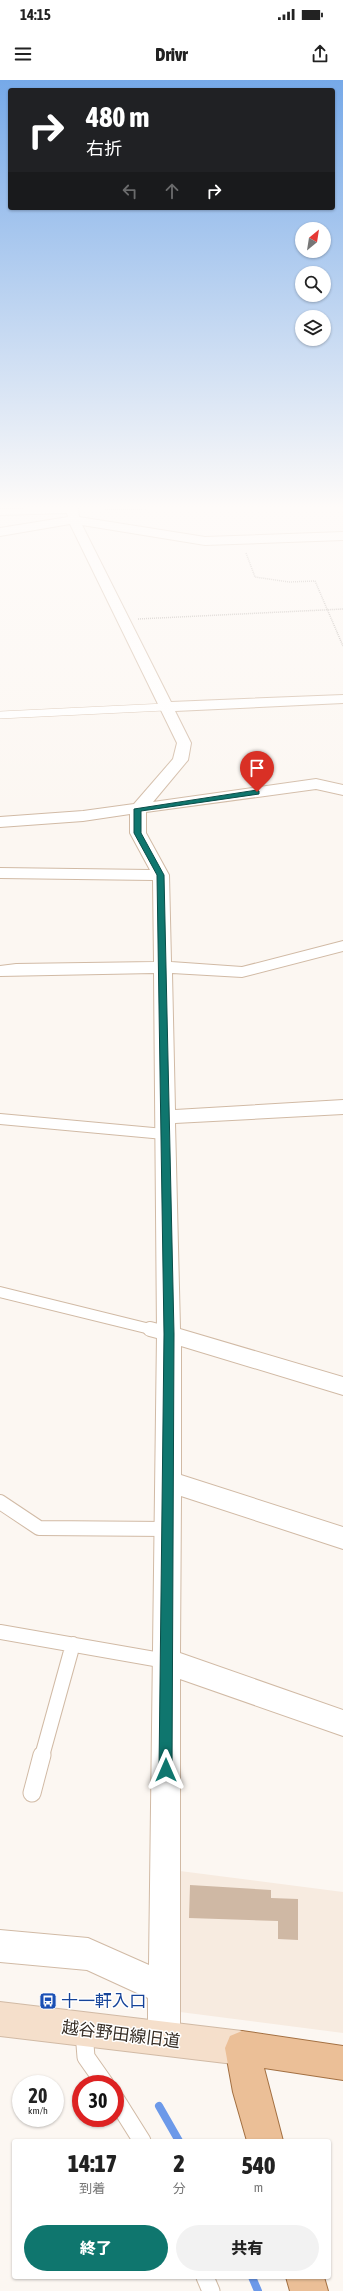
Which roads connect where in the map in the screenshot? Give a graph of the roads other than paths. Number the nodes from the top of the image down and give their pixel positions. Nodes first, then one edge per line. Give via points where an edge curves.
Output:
1 (120, 610) edge
2 (343, 699) edge
3 (165, 707) junction
4 (0, 715) edge
5 (343, 790) edge
6 (138, 809) junction
7 (0, 822) edge
8 (0, 873) edge
9 (161, 875) junction
10 (343, 946) edge
11 (162, 968) junction
12 (0, 972) edge
13 (343, 1107) edge
14 (0, 1119) edge
15 (164, 1125) junction
16 (0, 1292) edge
17 (169, 1334) junction
18 (343, 1386) edge
19 (168, 1481) junction
20 (0, 1502) edge
21 (167, 1530) junction
22 (343, 1538) edge
23 (0, 1632) edge
24 (73, 1644) junction
25 (166, 1661) junction
26 (343, 1723) edge
27 (32, 1793) dead end
28 (0, 1946) edge
29 (165, 1989) junction
30 (0, 2020) edge
31 (83, 2029) junction
32 (164, 2038) junction
33 (242, 2048) junction
34 (343, 2063) edge
35 (99, 2075) edge
36 (124, 2112) edge
37 (141, 2139) edge
38 (264, 2139) edge
39 (206, 2279) edge
40 (306, 2279) edge
41 (211, 2291) edge
42 (309, 2291) edge

1 - 3 street
2 - 3 street
3 - 4 lane
3 - 6 street via 184,743 180,760
5 - 6 street via 316,784
6 - 7 street
6 - 9 street via 138,833
8 - 9 street
9 - 11 street
10 - 11 street via 242,972
11 - 12 street via 16,969
11 - 15 street
13 - 15 street
14 - 15 lane
15 - 17 street
16 - 17 lane
17 - 18 street
17 - 19 street
19 - 21 street
19 - 22 street
20 - 21 lane via 39,1528
21 - 25 street
23 - 24 lane
24 - 25 lane
24 - 27 lane
25 - 26 street
25 - 29 street
28 - 29 street via 88,1954
29 - 32 street
30 - 31 street, 越谷野田線旧道
31 - 32 street, 越谷野田線旧道
31 - 35 lane via 86,2057
32 - 33 street, 越谷野田線旧道
33 - 34 main road
33 - 38 main road
36 - 37 lane
39 - 41 lane
40 - 42 main road

